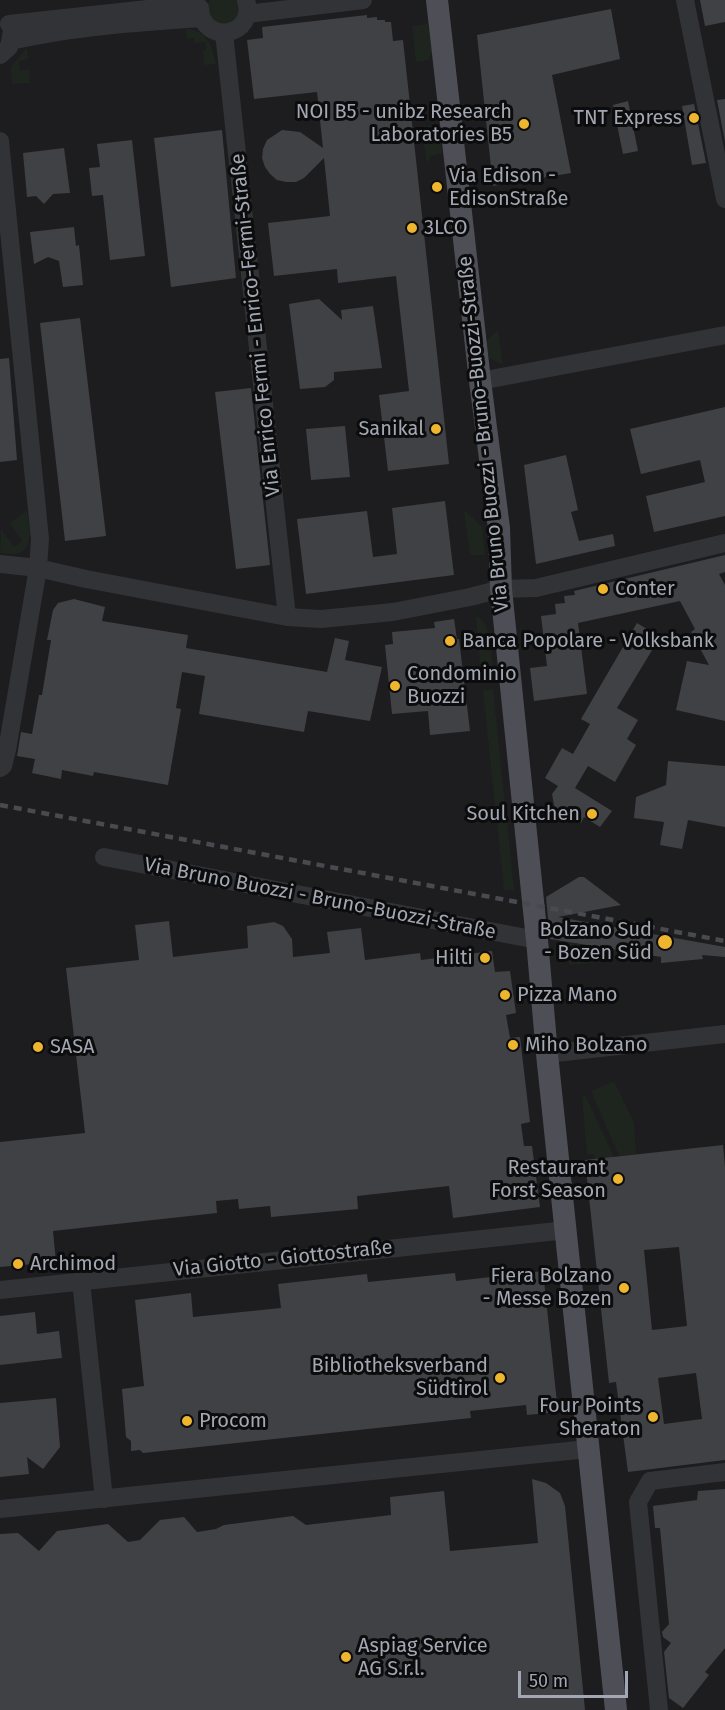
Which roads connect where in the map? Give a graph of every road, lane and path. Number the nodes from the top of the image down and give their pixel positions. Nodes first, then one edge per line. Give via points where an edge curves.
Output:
1 (194, 0) edge
2 (363, 0) edge
3 (437, 0) edge
4 (685, 0) edge
5 (246, 7) edge
6 (202, 9) edge
7 (224, 33) junction
8 (5, 34) edge
9 (0, 141) edge
10 (725, 199) edge
11 (725, 335) edge
12 (480, 381) junction
13 (725, 543) edge
14 (0, 564) edge
15 (38, 568) junction
16 (501, 589) junction
17 (287, 617) junction
18 (0, 768) edge
19 (104, 857) dead end
20 (537, 940) junction
21 (725, 1034) edge
22 (547, 1054) junction
23 (567, 1230) junction
24 (81, 1281) junction
25 (0, 1290) edge
26 (588, 1449) junction
27 (725, 1472) edge
28 (104, 1499) junction
29 (0, 1509) edge
30 (616, 1710) edge
31 (658, 1710) edge

1 - 8 street
2 - 5 street
3 - 12 main road, Via Bruno Buozzi - Bruno-Buozzi-Straße
4 - 10 street
5 - 7 street via 239,27
6 - 7 street via 210,29
6 - 8 street via 177,19 38,35
7 - 17 street, Via Enrico Fermi - Enrico-Fermi-Straße
9 - 15 street via 40,539
11 - 12 street
12 - 16 main road, Via Bruno Buozzi - Bruno-Buozzi-Straße via 499,528
13 - 16 street via 536,588
14 - 15 street
15 - 17 street
15 - 18 street via 8,750
16 - 17 street via 393,612 321,619
16 - 20 main road, Via Bruno Buozzi - Bruno-Buozzi-Straße
19 - 20 street, Via Bruno Buozzi - Bruno-Buozzi-Straße
20 - 22 main road, Via Bruno Buozzi - Bruno-Buozzi-Straße
21 - 22 street
22 - 23 main road, Via Bruno Buozzi - Bruno-Buozzi-Straße
23 - 24 street, Via Giotto - Giottostraße
23 - 26 main road, Via Bruno Buozzi - Bruno-Buozzi-Straße
24 - 25 street, Via Giotto - Giottostraße
24 - 28 street
26 - 28 street
26 - 30 main road, Via Bruno Buozzi - Bruno-Buozzi-Straße
27 - 31 street via 650,1481 638,1502
28 - 29 street

